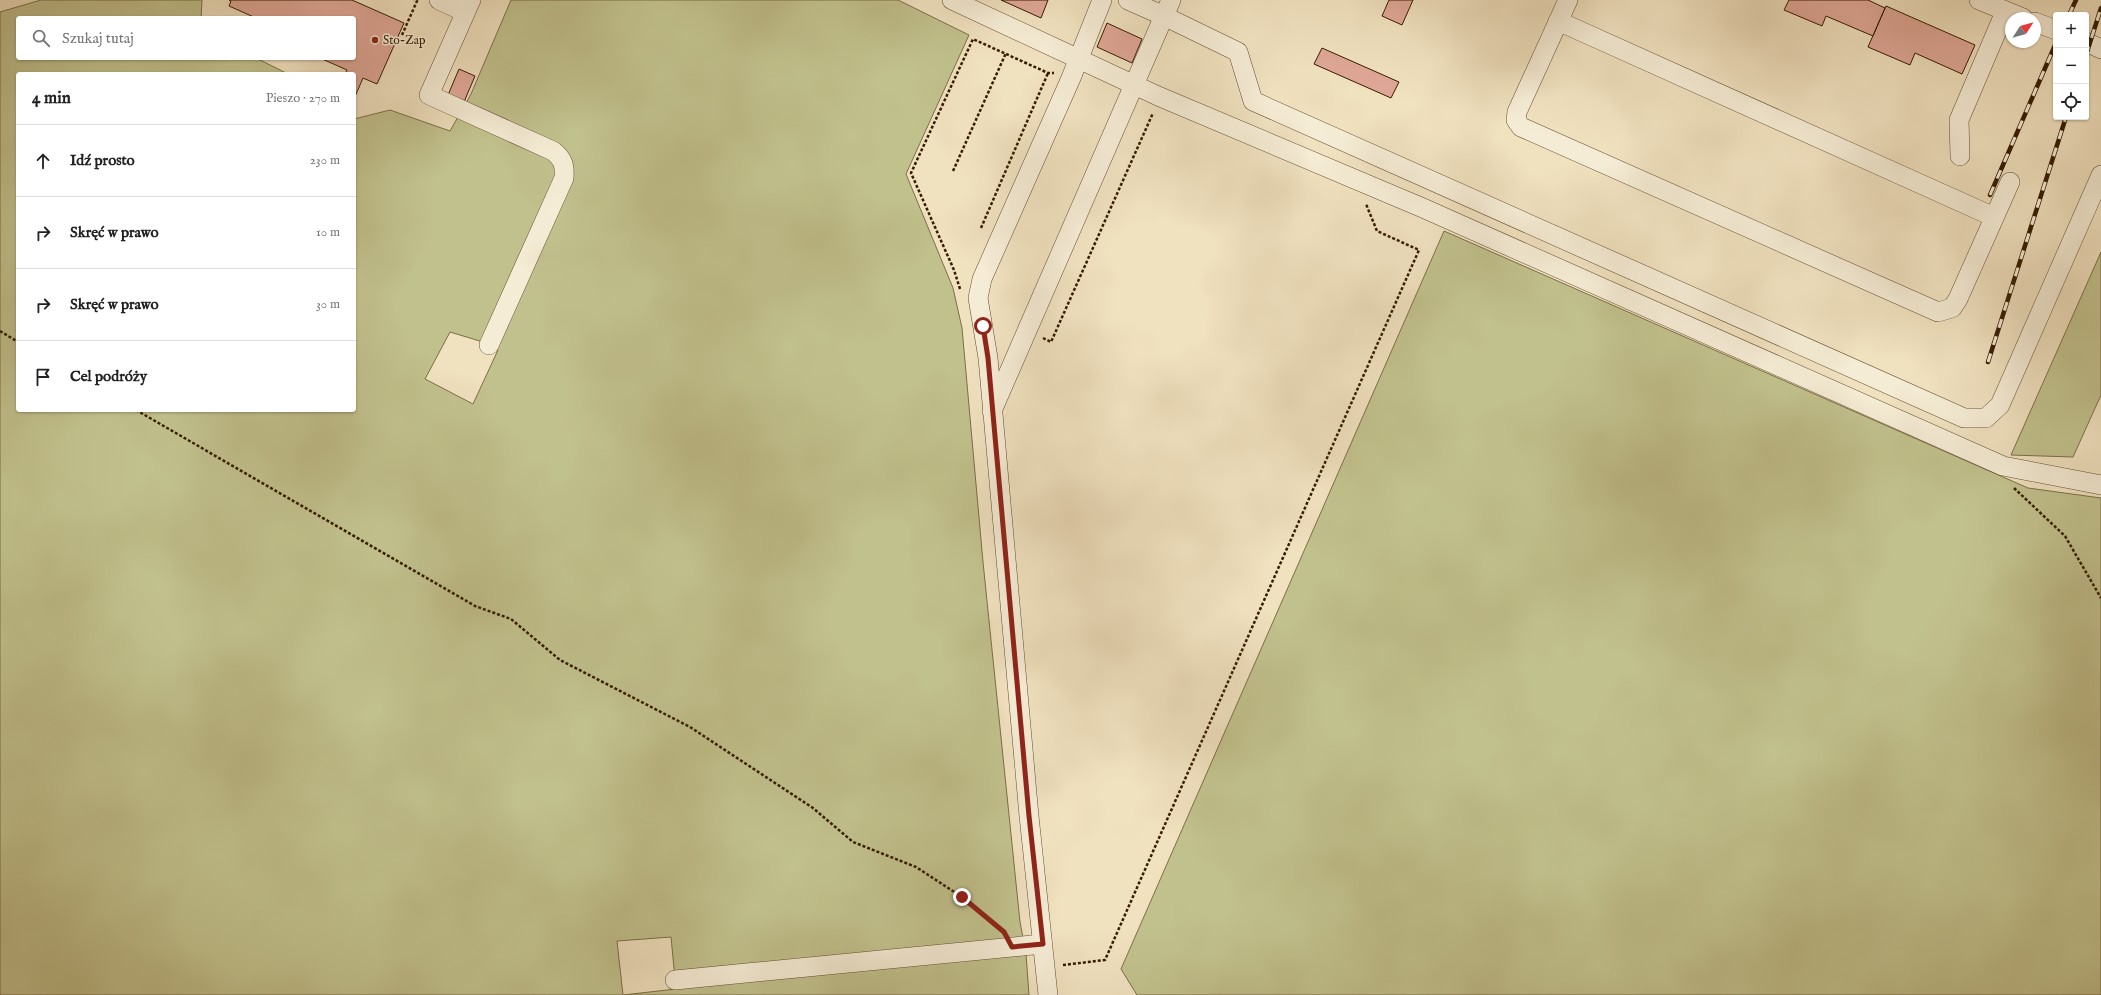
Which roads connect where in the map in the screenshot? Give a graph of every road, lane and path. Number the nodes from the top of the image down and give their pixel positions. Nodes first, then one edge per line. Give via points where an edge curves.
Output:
1 (414, 0) edge
2 (439, 0) edge
3 (952, 0) edge
4 (1102, 0) edge
5 (1128, 0) edge
6 (1568, 0) edge
7 (1979, 0) edge
8 (468, 6) edge
9 (1168, 8) edge
10 (2005, 12) joint
11 (1558, 21) junction
12 (2041, 24) edge
13 (2053, 29) edge
14 (402, 35) dead end
15 (2089, 43) edge
16 (2101, 49) edge
17 (1006, 54) junction
18 (1079, 59) junction
19 (1048, 73) junction
20 (1071, 78) junction
21 (1135, 84) junction
22 (1127, 102) junction
23 (1155, 110) dead end
24 (1152, 114) junction
25 (1960, 156) dead end
26 (953, 171) dead end
27 (2101, 175) edge
28 (2010, 182) dead end
29 (1359, 200) dead end
30 (1994, 217) junction
31 (981, 228) dead end
32 (961, 292) dead end
33 (1026, 330) junction
34 (0, 331) edge
35 (16, 341) edge
36 (489, 345) dead end
37 (992, 411) junction
38 (139, 412) edge
39 (2008, 483) dead end
40 (2101, 485) edge
41 (2101, 598) edge
42 (1042, 939) junction
43 (1012, 947) junction
44 (1045, 967) junction
45 (675, 980) dead end
46 (1048, 995) edge

1 - 14 path via 416,1
2 - 8 street
3 - 18 street
4 - 18 street
5 - 9 street
6 - 11 street
7 - 10 street
8 - 36 street via 429,95 553,151 562,159 565,167 564,178
9 - 21 street
9 - 27 street via 1238,52 1253,102 1964,418 1986,418 2000,405
10 - 25 street via 1959,120
11 - 30 street
11 - 30 street via 1517,112 1516,120 1521,127 1938,312 1952,308 1958,299
12 - 13 street
15 - 16 street
17 - 19 path
17 - 26 path
17 - 32 path via 973,39 911,173 954,270
18 - 20 street
18 - 21 street
19 - 20 path
19 - 31 path
20 - 37 street via 982,279 978,298 988,358
21 - 22 street
21 - 40 street via 1423,208 2003,466
22 - 24 path
22 - 33 street
23 - 24 path
24 - 33 path via 1051,342
28 - 30 street
29 - 44 path via 1366,204 1377,231 1419,250 1105,960
33 - 37 street
34 - 35 path
37 - 42 street
38 - 43 path via 475,606 511,619 560,660 690,727 813,808 853,842 916,867 962,897 1004,932
39 - 41 path via 2065,536
42 - 43 street
42 - 44 street
43 - 45 street
44 - 46 street

